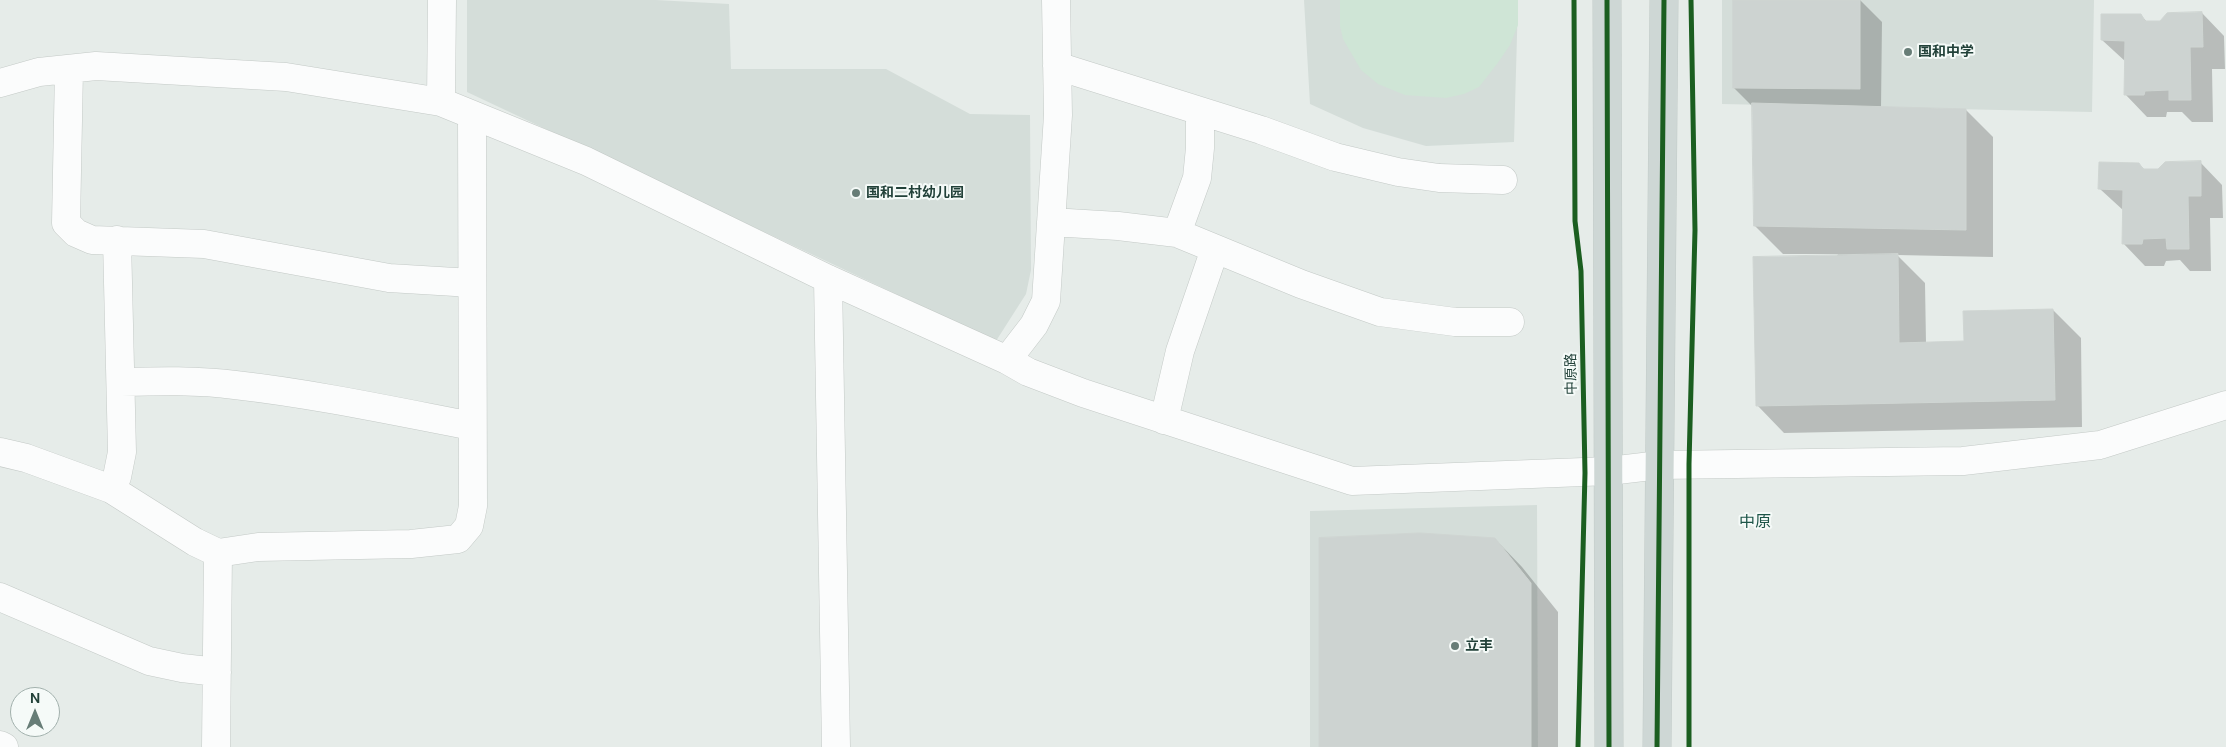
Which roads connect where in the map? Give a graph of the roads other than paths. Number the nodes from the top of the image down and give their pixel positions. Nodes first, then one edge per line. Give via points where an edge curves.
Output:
1 (442, 0) edge
2 (1056, 0) edge
3 (1607, 0) edge
4 (1664, 0) edge
5 (1057, 66) junction
6 (69, 69) junction
7 (0, 83) edge
8 (441, 102) junction
9 (1200, 112) junction
10 (472, 115) junction
11 (1503, 180) dead end
12 (1051, 222) junction
13 (1176, 233) junction
14 (117, 240) junction
15 (1215, 249) junction
16 (828, 279) junction
17 (472, 283) junction
18 (1510, 322) dead end
19 (1007, 360) junction
20 (121, 382) junction
21 (2226, 405) edge
22 (1164, 420) junction
23 (472, 426) junction
24 (0, 452) edge
25 (1660, 465) junction
26 (1609, 472) junction
27 (111, 490) junction
28 (218, 553) junction
29 (0, 597) edge
30 (217, 672) junction
31 (0, 745) edge
32 (4, 747) edge
33 (216, 747) edge
34 (836, 747) edge
35 (1610, 747) edge
36 (1657, 747) edge

1 - 8 lane
2 - 5 lane
3 - 26 main road
4 - 25 main road
5 - 9 lane
5 - 12 lane via 1058,115
6 - 7 lane via 39,72
6 - 8 lane via 96,66 286,77
6 - 14 lane via 66,223 76,233 92,240
8 - 10 lane
9 - 11 lane via 1335,157 1398,172 1439,178
9 - 13 lane via 1197,178
10 - 16 lane via 586,161
10 - 17 lane
12 - 13 lane
12 - 19 lane via 1046,301 1034,325
13 - 15 lane
14 - 17 lane via 204,244 389,278
14 - 20 lane
15 - 18 lane via 1380,312 1455,322
15 - 22 lane via 1180,351
16 - 19 lane
16 - 34 lane
17 - 23 lane
19 - 22 lane via 1046,379
20 - 23 lane via 234,385
20 - 27 lane via 122,452
21 - 25 lane via 2100,445 1963,461
22 - 26 lane via 1352,481
23 - 28 lane via 473,506 469,526 458,539 411,544 258,547
24 - 27 lane via 26,458
25 - 26 lane
25 - 36 main road
26 - 35 main road
27 - 28 lane
28 - 30 lane
29 - 30 lane via 149,661
30 - 33 lane
31 - 32 lane

